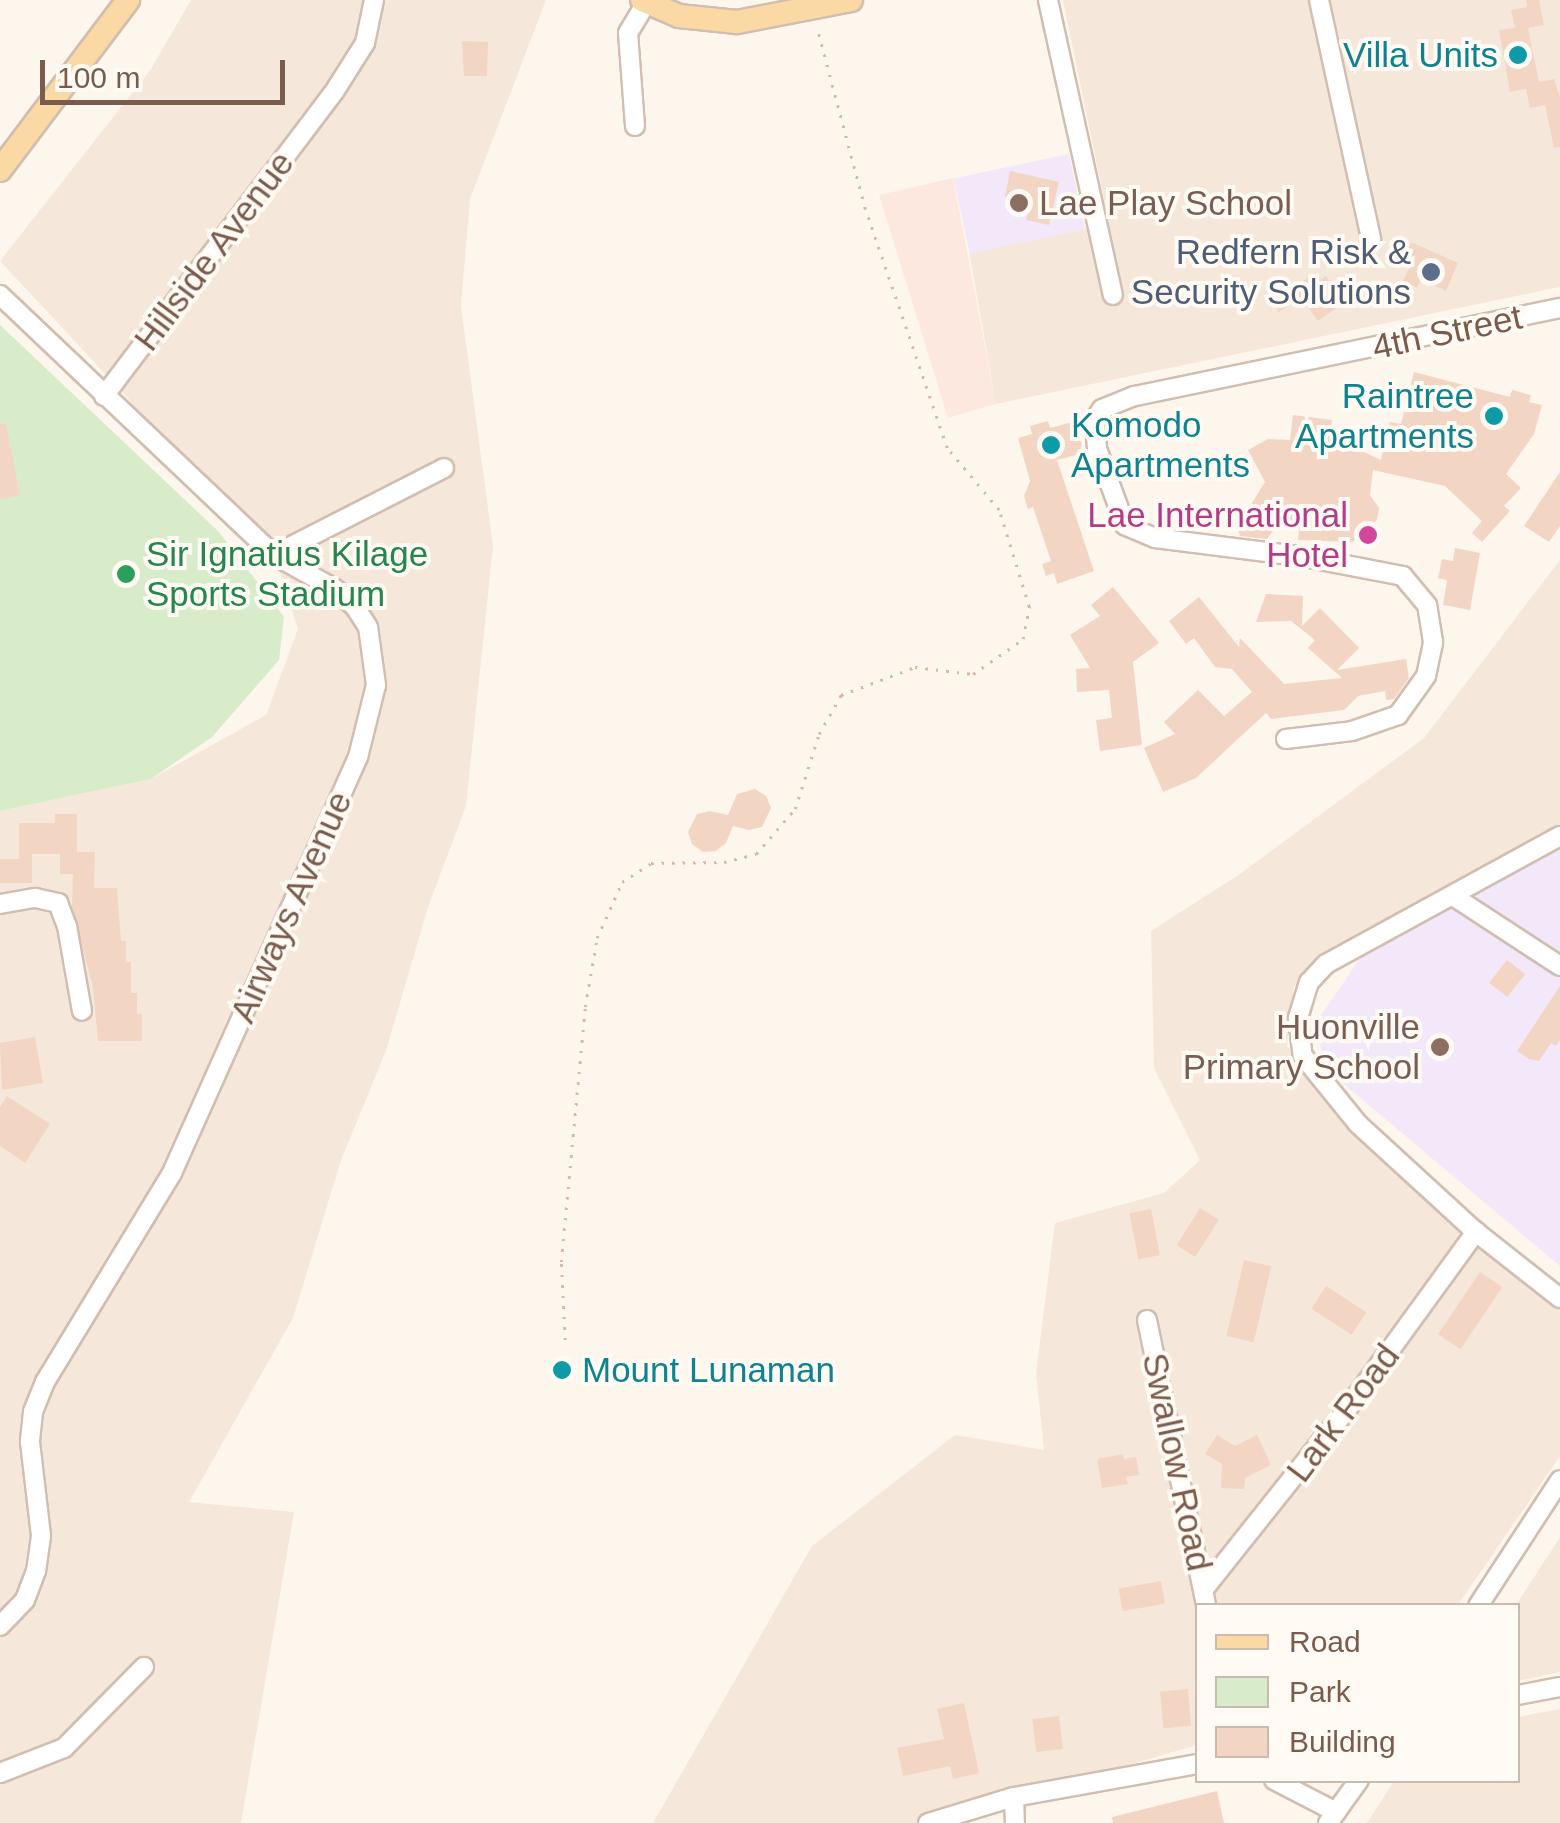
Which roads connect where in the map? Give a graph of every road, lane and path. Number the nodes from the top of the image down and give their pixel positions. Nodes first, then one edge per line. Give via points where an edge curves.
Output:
1 (128, 0) edge
2 (374, 0) edge
3 (851, 0) edge
4 (1048, 0) edge
5 (1319, 0) edge
6 (644, 2) edge
7 (796, 7) edge
8 (635, 126) dead end
9 (0, 170) edge
10 (1372, 240) dead end
11 (0, 294) edge
12 (1113, 294) dead end
13 (1560, 308) edge
14 (104, 396) junction
15 (444, 468) dead end
16 (274, 556) junction
17 (1286, 739) dead end
18 (1560, 836) edge
19 (1453, 896) junction
20 (0, 904) edge
21 (1560, 966) edge
22 (82, 1011) dead end
23 (1476, 1232) junction
24 (1560, 1298) edge
25 (1147, 1320) dead end
26 (565, 1340) dead end
27 (1560, 1480) edge
28 (1205, 1597) edge
29 (1480, 1603) edge
30 (0, 1626) edge
31 (144, 1667) dead end
32 (1560, 1687) edge
33 (1520, 1695) edge
34 (1195, 1765) edge
35 (0, 1773) edge
36 (1279, 1783) edge
37 (1356, 1783) edge
38 (1014, 1797) junction
39 (1332, 1818) edge
40 (928, 1823) edge
41 (1015, 1823) edge

1 - 9 main road
2 - 14 street, Hillside Avenue via 365,43 334,92
3 - 7 main road
4 - 12 street
5 - 10 street
6 - 7 main road via 709,22
6 - 8 street via 628,32
7 - 26 path via 947,448 999,510 1028,607 1023,639 973,674 914,667 841,695 819,734 795,810 756,854 724,862 651,863 622,882 597,938 585,1007 561,1262
11 - 14 street, Airways Avenue
13 - 17 street, 4th Street via 1135,396 1102,409 1095,419 1098,449 1125,525 1155,538 1403,576 1428,605 1434,642 1426,676 1398,715 1352,732
14 - 16 street, Airways Avenue
15 - 16 street
16 - 30 street, Airways Avenue via 335,589 368,627 376,686 370,716 358,757 172,1172 45,1382 30,1442 39,1554 25,1600
18 - 19 street
19 - 21 street
19 - 23 street via 1326,964 1309,982 1298,1038 1303,1056 1358,1124
20 - 22 street via 35,898 58,904
23 - 24 street
23 - 28 street, Lark Road
25 - 28 street, Swallow Road
27 - 29 street
31 - 35 street via 64,1748
32 - 33 street
34 - 38 street
36 - 39 street
37 - 39 street
38 - 40 street
38 - 41 street

